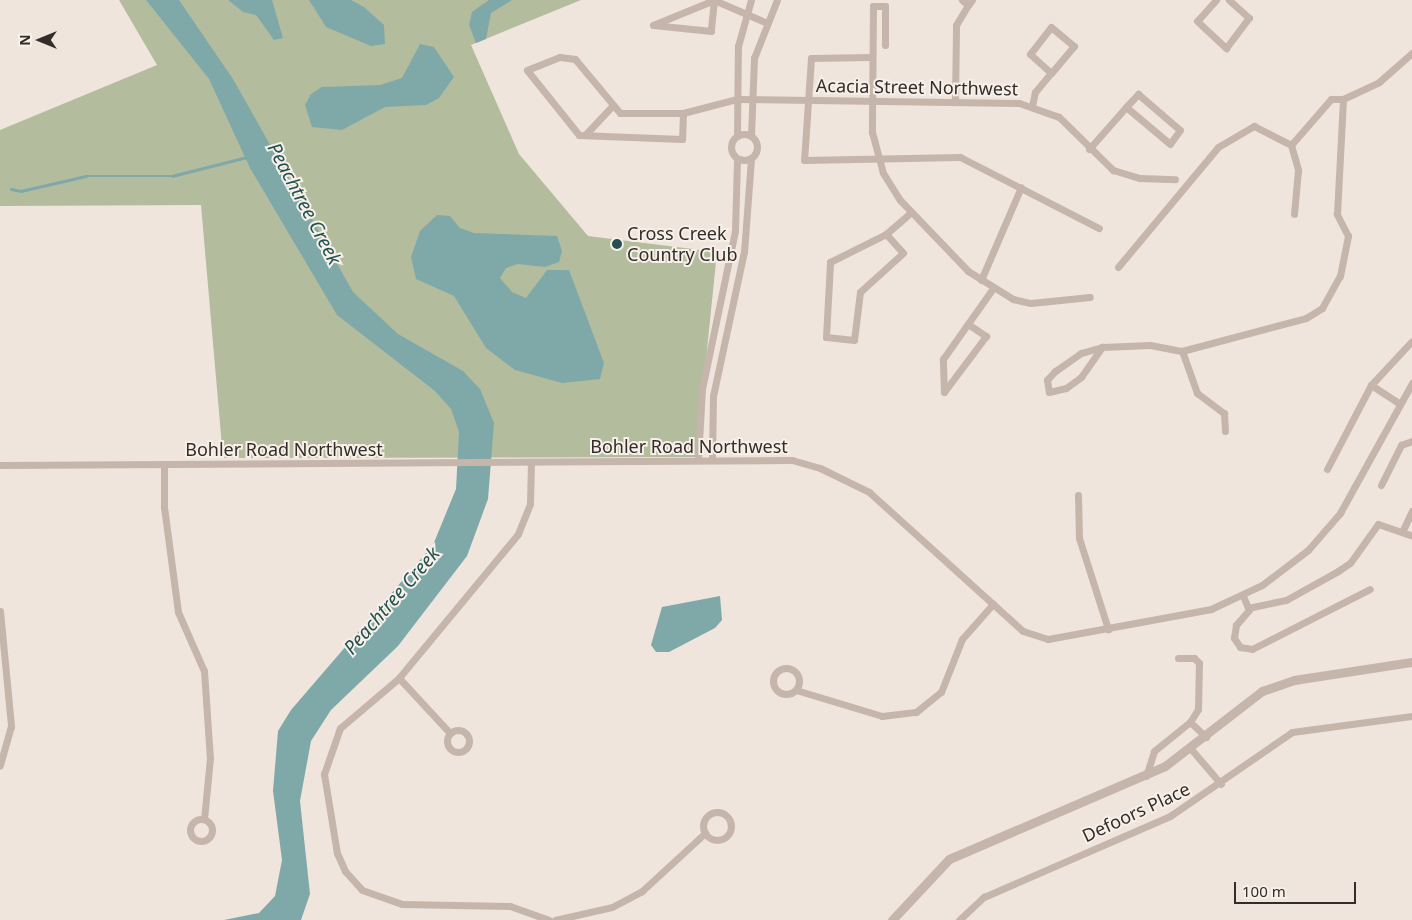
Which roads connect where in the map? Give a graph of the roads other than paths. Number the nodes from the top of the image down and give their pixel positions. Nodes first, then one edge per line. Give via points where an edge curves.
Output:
1 (714, 0) edge
2 (751, 0) edge
3 (777, 0) edge
4 (1216, 0) edge
5 (1229, 0) edge
6 (967, 2) edge
7 (745, 12) junction
8 (765, 22) junction
9 (885, 45) dead end
10 (1412, 53) edge
11 (871, 57) junction
12 (1051, 73) junction
13 (737, 99) junction
14 (1343, 99) junction
15 (752, 100) junction
16 (805, 100) junction
17 (870, 100) junction
18 (955, 101) junction
19 (613, 105) junction
20 (1032, 106) junction
21 (1126, 107) junction
22 (683, 113) junction
23 (585, 135) junction
24 (737, 136) junction
25 (751, 136) junction
26 (1291, 145) junction
27 (1089, 149) junction
28 (877, 158) junction
29 (737, 159) junction
30 (751, 159) junction
31 (1175, 179) dead end
32 (1021, 187) junction
33 (911, 212) junction
34 (1294, 214) dead end
35 (1099, 228) dead end
36 (886, 234) junction
37 (1118, 267) dead end
38 (980, 280) junction
39 (993, 288) junction
40 (1090, 297) dead end
41 (968, 324) junction
42 (1411, 342) edge
43 (1102, 347) junction
44 (1182, 351) junction
45 (1412, 383) edge
46 (1371, 385) junction
47 (1399, 402) junction
48 (1225, 431) dead end
49 (1412, 441) edge
50 (712, 459) junction
51 (698, 460) junction
52 (531, 462) junction
53 (164, 464) junction
54 (0, 465) edge
55 (1327, 470) dead end
56 (1381, 485) dead end
57 (1078, 495) dead end
58 (1412, 511) edge
59 (1403, 530) junction
60 (1412, 536) edge
61 (1370, 589) dead end
62 (1243, 596) junction
63 (993, 604) junction
64 (1248, 608) junction
65 (0, 611) edge
66 (1108, 629) junction
67 (1178, 658) dead end
68 (1412, 662) edge
69 (399, 678) junction
70 (796, 690) dead end
71 (1412, 716) edge
72 (1190, 722) junction
73 (450, 733) dead end
74 (1206, 737) junction
75 (1191, 749) junction
76 (0, 765) edge
77 (1146, 776) junction
78 (1221, 784) junction
79 (204, 819) dead end
80 (705, 833) junction
81 (549, 920) edge
82 (555, 920) edge
83 (892, 920) edge
84 (959, 920) edge

1 - 1 street via 711,31 653,25 662,22
1 - 7 street
2 - 7 street
3 - 8 street
4 - 5 street via 1197,21 1226,48 1249,18
6 - 18 street via 956,25
7 - 8 street
7 - 13 street via 738,46
8 - 15 street via 754,58
9 - 11 street via 885,6 873,6
10 - 14 street via 1380,82
11 - 16 street via 811,58
11 - 17 street
12 - 12 street via 1074,46 1051,27 1030,54
12 - 20 street via 1035,92
13 - 15 street, Acacia Street Northwest
13 - 22 street, Acacia Street Northwest
13 - 24 street
14 - 26 street via 1331,99
14 - 44 street via 1338,214 1348,236 1332,294 1322,308 1306,318
15 - 16 street, Acacia Street Northwest
15 - 25 street
16 - 17 street, Acacia Street Northwest
16 - 28 street via 804,160
17 - 18 street, Acacia Street Northwest
17 - 28 street
18 - 20 street, Acacia Street Northwest
19 - 22 street, Acacia Street Northwest via 620,113
19 - 23 street
19 - 23 street via 575,59 560,57 527,70 579,135
20 - 27 street, Acacia Street Northwest via 1059,117
21 - 21 street via 1138,94 1180,130 1170,144
21 - 27 street
22 - 23 street via 682,140
24 - 25 street
24 - 29 street via 731,148
25 - 30 street via 758,148
26 - 34 street via 1298,170
26 - 37 street via 1254,126 1218,147
27 - 31 street, Acacia Street Northwest via 1124,174
28 - 32 street via 960,157
28 - 33 street via 891,187
29 - 30 street
29 - 51 street via 735,231 702,389
30 - 50 street via 744,252 713,396
32 - 35 street
32 - 38 street
33 - 36 street
33 - 38 street
36 - 36 street via 830,262 826,337 854,340 860,292 902,253
38 - 39 street
39 - 40 street via 1031,303
39 - 41 street
41 - 41 street via 943,359 944,392 986,336
42 - 46 street
43 - 43 street via 1081,377 1066,388 1049,392 1047,380 1055,371 1082,353
43 - 44 street via 1150,345
44 - 48 street via 1197,394 1224,413
45 - 47 street, Bohler Road Northwest
46 - 47 street
46 - 55 street
47 - 62 street, Bohler Road Northwest via 1324,534 1287,567
49 - 56 street via 1401,444
50 - 51 street, Bohler Road Northwest
50 - 63 street, Bohler Road Northwest via 792,460 850,482 886,506
51 - 52 street, Bohler Road Northwest
52 - 53 street, Bohler Road Northwest
52 - 69 street via 530,504 518,534
53 - 54 street, Bohler Road Northwest
53 - 79 street via 164,507 178,612 204,670 210,758
57 - 66 street via 1079,538
58 - 59 street
59 - 60 street
59 - 64 street via 1378,524 1350,563 1338,571 1286,600
61 - 64 street via 1308,624 1246,649 1236,644 1234,633
62 - 64 street
62 - 66 street, Bohler Road Northwest via 1194,614
63 - 66 street, Bohler Road Northwest via 1023,631 1040,638
63 - 70 street via 962,638 941,692 916,712 882,716
65 - 76 street via 11,726
67 - 72 street via 1194,658 1199,663 1198,709
68 - 74 street via 1276,685 1247,700
69 - 73 street
69 - 81 street via 347,720 326,756 324,793 345,871 362,890 386,902 510,906
71 - 78 street, Defoors Place via 1292,732
72 - 74 street
72 - 77 street via 1154,751
74 - 75 street
75 - 77 street
75 - 78 street
77 - 83 street via 949,859
78 - 84 street, Defoors Place via 1170,816 984,897
80 - 80 street via 704,821 711,814 723,813 730,821 730,833 722,840
80 - 82 street via 642,891 612,907

